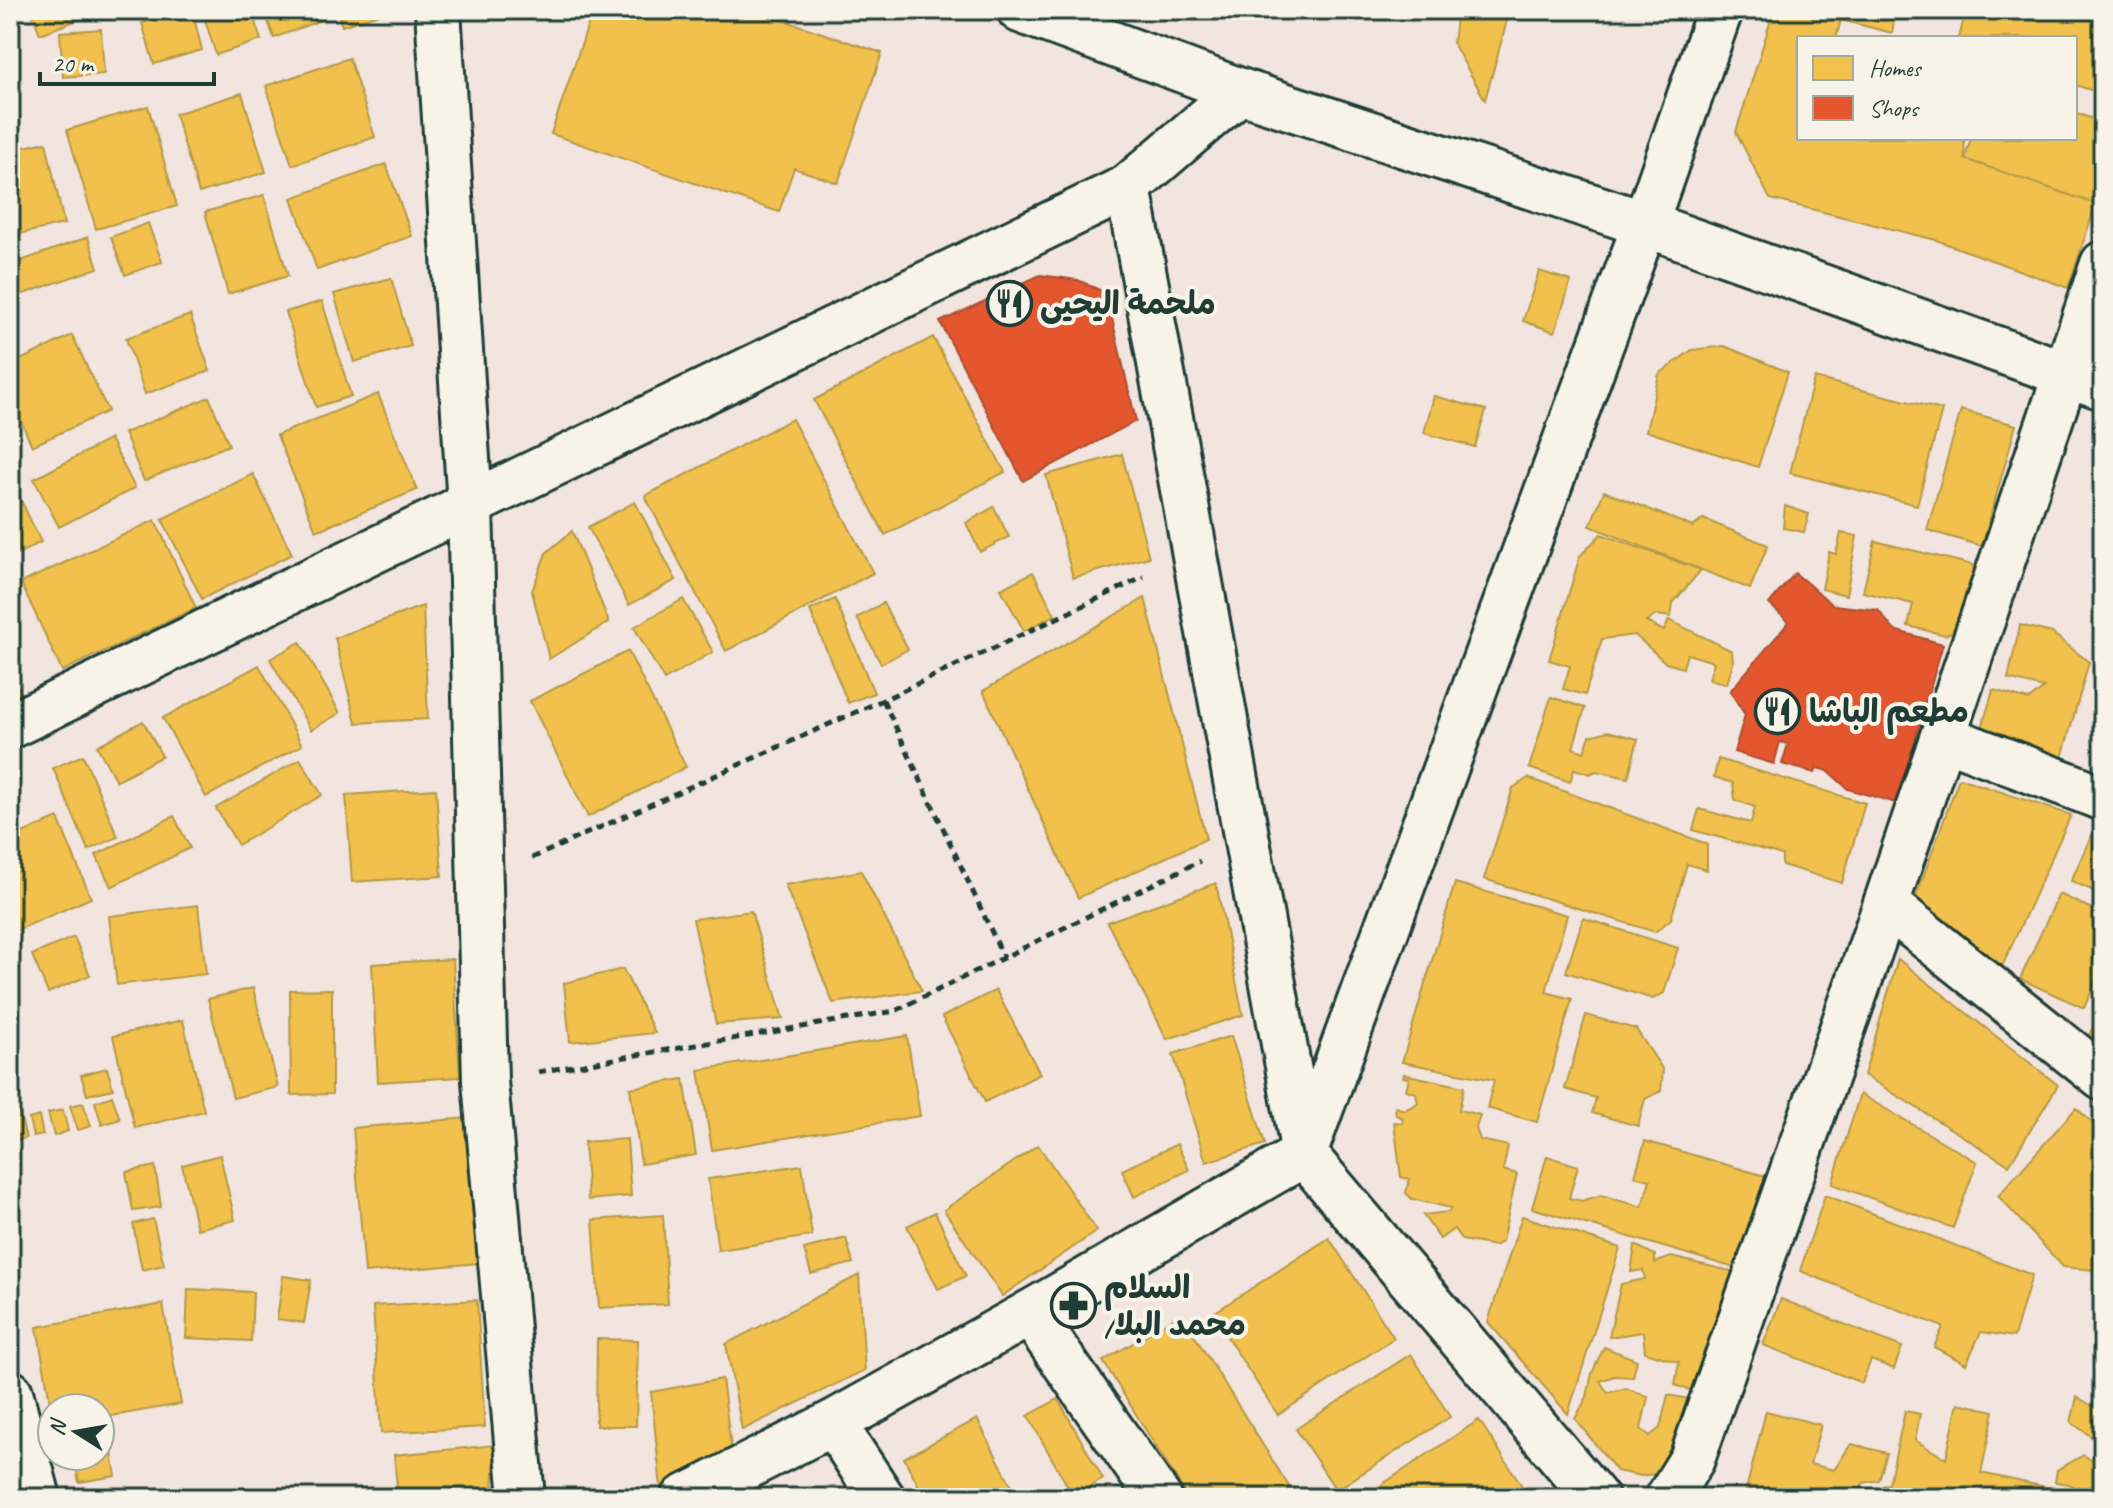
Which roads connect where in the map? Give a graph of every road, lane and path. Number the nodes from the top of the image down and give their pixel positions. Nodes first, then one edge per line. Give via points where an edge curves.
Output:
1 (438, 10) edge
2 (1020, 10) edge
3 (1720, 10) edge
4 (1240, 91) junction
5 (1128, 187) junction
6 (1645, 224) junction
7 (2103, 264) edge
8 (2085, 381) edge
9 (470, 505) junction
10 (1196, 553) junction
11 (883, 700) junction
12 (10, 726) edge
13 (1943, 737) junction
14 (2103, 798) edge
15 (1248, 837) junction
16 (480, 882) junction
17 (1886, 904) junction
18 (1004, 958) junction
19 (2103, 1078) edge
20 (485, 1081) junction
21 (1304, 1154) junction
22 (1030, 1313) junction
23 (10, 1393) edge
24 (833, 1423) junction
25 (38, 1498) edge
26 (522, 1498) edge
27 (684, 1498) edge
28 (882, 1498) edge
29 (1159, 1498) edge
30 (1596, 1498) edge
31 (1668, 1498) edge

1 - 9 street
2 - 4 street
3 - 6 street
4 - 5 street
4 - 6 street
5 - 9 street
5 - 10 street
6 - 8 street
6 - 21 street
7 - 8 street
8 - 13 street
9 - 12 street
9 - 16 street
10 - 11 path
10 - 15 street
11 - 16 path
11 - 18 path
13 - 14 street
13 - 17 street
15 - 18 path
15 - 21 street
16 - 20 street
17 - 19 street
17 - 31 street via 1692,1459
18 - 20 path via 895,1011
20 - 26 street
21 - 22 street
21 - 30 street
22 - 24 street
22 - 29 street
23 - 25 street
24 - 27 street
24 - 28 street

